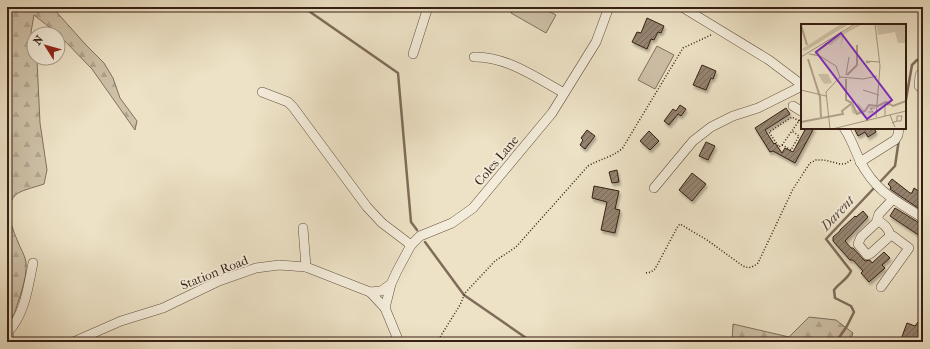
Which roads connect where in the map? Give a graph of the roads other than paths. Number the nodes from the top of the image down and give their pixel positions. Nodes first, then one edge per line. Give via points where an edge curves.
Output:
1 (428, 7) edge
2 (609, 7) edge
3 (682, 7) edge
4 (413, 54) dead end
5 (474, 57) dead end
6 (923, 72) edge
7 (801, 84) edge
8 (801, 86) edge
9 (923, 89) edge
10 (262, 92) dead end
11 (564, 93) junction
12 (845, 129) edge
13 (899, 129) edge
14 (860, 159) junction
15 (654, 188) dead end
16 (893, 199) junction
17 (923, 218) edge
18 (878, 220) junction
19 (303, 228) dead end
20 (890, 236) junction
21 (410, 245) junction
22 (33, 263) dead end
23 (306, 267) junction
24 (391, 284) junction
25 (881, 287) dead end
26 (370, 292) junction
27 (385, 308) junction
28 (7, 319) edge
29 (8, 332) junction
30 (9, 342) edge
31 (73, 342) edge
32 (399, 342) edge

1 - 4 street
2 - 11 street, Coles Lane via 596,42
3 - 7 street via 769,60
5 - 11 street via 498,60
6 - 9 street via 920,75 919,86
8 - 15 street via 758,108 711,127 693,141
10 - 21 street via 288,102 293,107 367,207 382,223
11 - 21 street, Coles Lane via 552,113 473,208 452,223 420,236
12 - 14 street
13 - 14 street via 895,140
14 - 16 street via 877,186
16 - 17 street
16 - 18 street via 879,214
18 - 20 street via 887,228
18 - 20 street via 859,240 860,248 867,255 870,254
19 - 23 street
20 - 25 street via 909,248
21 - 24 street, Coles Lane
22 - 29 street via 20,314
23 - 26 street, Station Road
23 - 31 street, Station Road via 279,265 256,268 219,281 163,308 121,321
24 - 26 street via 381,291
24 - 27 street, Coles Lane
26 - 27 street, Station Road
27 - 32 street
28 - 29 street
29 - 30 street

